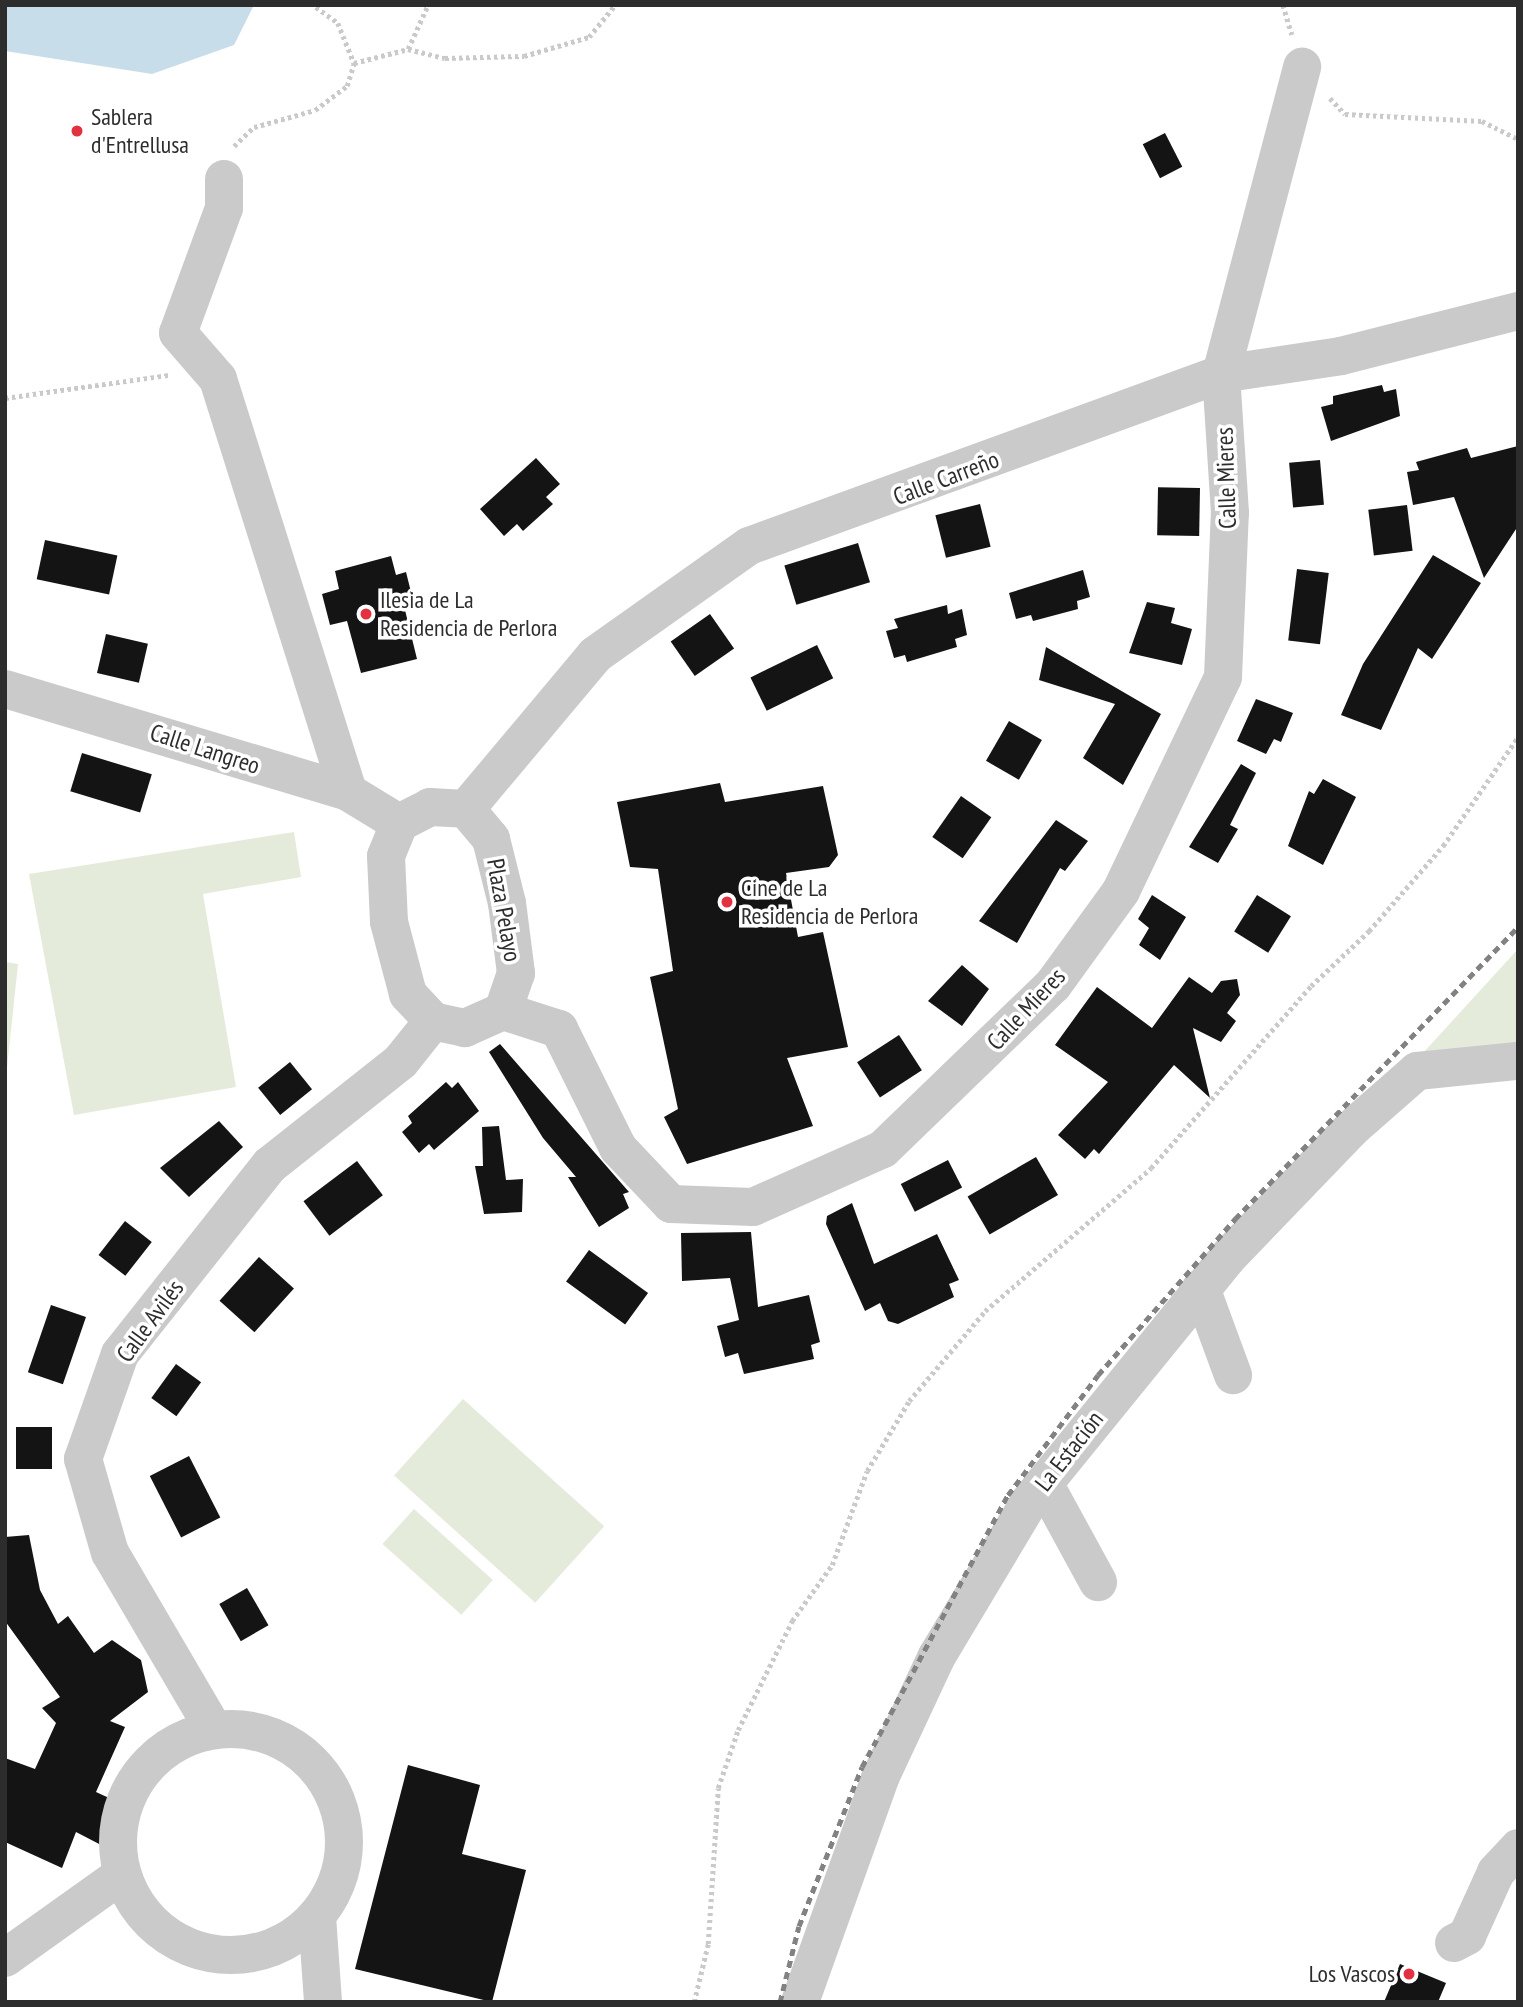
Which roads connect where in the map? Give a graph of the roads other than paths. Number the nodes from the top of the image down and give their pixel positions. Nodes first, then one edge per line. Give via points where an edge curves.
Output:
1 (1302, 67) road end
2 (223, 179) road end
3 (1518, 311) edge
4 (1221, 374) junction
5 (5, 689) edge
6 (348, 792) junction
7 (466, 809) junction
8 (399, 823) junction
9 (503, 1011) junction
10 (433, 1021) junction
11 (1518, 1061) edge
12 (1201, 1288) junction
13 (1233, 1375) dead end
14 (1044, 1483) junction
15 (1098, 1582) dead end
16 (214, 1730) junction
17 (1518, 1847) edge
18 (120, 1876) junction
19 (317, 1916) junction
20 (1454, 1943) dead end
21 (5, 1958) edge
22 (323, 2002) edge
23 (800, 2002) edge

1 - 4 street, Calle Mieres
2 - 6 street via 224,208 178,333 218,379
3 - 4 street, Calle Carreño via 1341,356
4 - 7 street, Calle Carreño via 749,546 595,655
4 - 9 street, Calle Mieres via 1230,513 1223,677 1114,901 1053,985 883,1149 753,1207 671,1204 618,1148 559,1029
5 - 6 street, Calle Langreo
6 - 8 street, Calle Langreo
7 - 8 street via 430,807
7 - 9 street, Plaza Pelayo via 491,839 508,903 516,973
8 - 10 street via 386,856 389,922 408,994
9 - 10 street via 465,1028
10 - 16 street, Calle Avilés via 401,1061 270,1165 120,1354 83,1459 110,1553
11 - 12 street, La Estación via 1417,1071 1351,1129
12 - 13 street
12 - 14 street, La Estación
14 - 15 street
14 - 23 street, La Estación via 937,1656 880,1778
16 - 18 street via 177,1742 146,1767 126,1801
16 - 19 street via 253,1730 285,1742 312,1762 332,1789 343,1822 344,1855 335,1888
17 - 20 street via 1496,1872 1467,1936
18 - 19 street via 164,1933 194,1949 260,1952 292,1938
18 - 21 street
19 - 22 street

